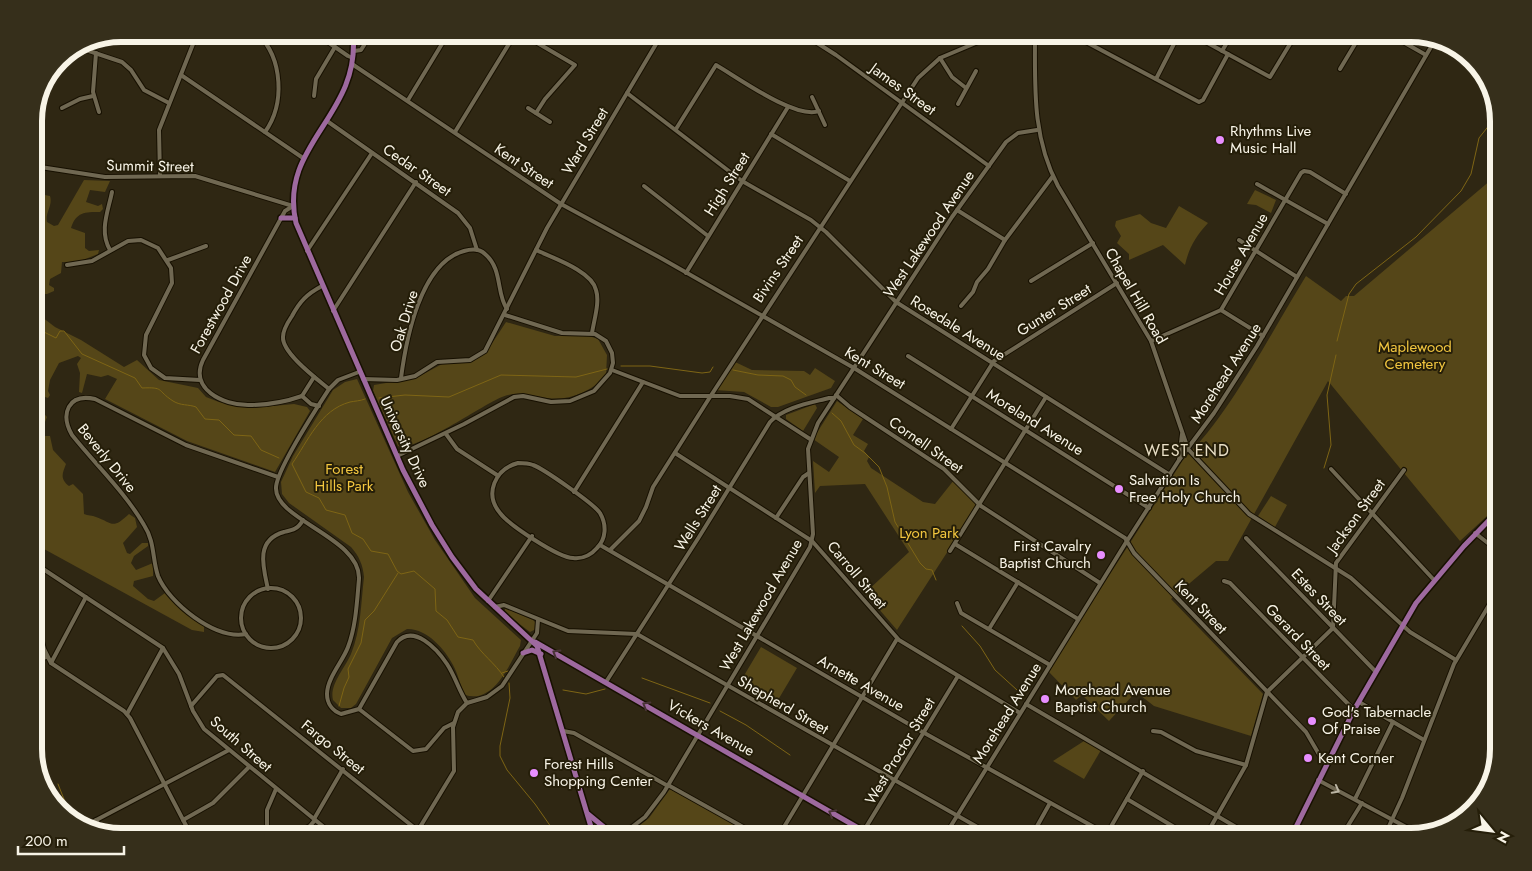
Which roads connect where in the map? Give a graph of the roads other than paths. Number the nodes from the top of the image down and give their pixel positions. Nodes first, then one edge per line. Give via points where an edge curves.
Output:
1 (194, 42) edge
2 (265, 42) edge
3 (328, 42) edge
4 (353, 42) edge
5 (366, 42) edge
6 (443, 42) edge
7 (510, 42) edge
8 (535, 42) edge
9 (657, 42) edge
10 (815, 42) edge
11 (978, 42) edge
12 (1035, 42) edge
13 (1086, 42) edge
14 (1176, 42) edge
15 (1207, 42) edge
16 (1227, 42) edge
17 (1291, 42) edge
18 (1357, 42) edge
19 (1403, 42) edge
20 (1432, 45) edge
21 (335, 47) junction
22 (88, 50) edge
23 (354, 51) junction
24 (1222, 51) junction
25 (96, 53) junction
26 (1228, 54) junction
27 (1426, 55) junction
28 (940, 58) junction
29 (353, 61) junction
30 (1340, 69) dead end
31 (976, 71) dead end
32 (181, 74) junction
33 (1156, 79) junction
34 (966, 88) junction
35 (627, 92) junction
36 (93, 96) junction
37 (314, 96) dead end
38 (812, 97) dead end
39 (408, 100) junction
40 (902, 102) junction
41 (169, 103) junction
42 (958, 104) dead end
43 (788, 107) junction
44 (62, 108) dead end
45 (528, 108) dead end
46 (819, 111) junction
47 (99, 112) dead end
48 (536, 113) junction
49 (327, 122) junction
50 (550, 122) dead end
51 (825, 125) dead end
52 (676, 130) junction
53 (1038, 130) junction
54 (265, 132) junction
55 (455, 132) junction
56 (771, 134) junction
57 (372, 153) junction
58 (302, 158) junction
59 (989, 166) junction
60 (43, 167) edge
61 (160, 176) junction
62 (1053, 176) junction
63 (742, 180) junction
64 (850, 181) junction
65 (416, 182) junction
66 (1257, 184) dead end
67 (644, 186) dead end
68 (112, 192) dead end
69 (1346, 194) junction
70 (1285, 200) junction
71 (561, 204) junction
72 (293, 206) junction
73 (957, 210) junction
74 (282, 218) junction
75 (295, 218) junction
76 (1328, 224) junction
77 (820, 227) junction
78 (708, 236) junction
79 (1005, 240) junction
80 (1239, 240) dead end
81 (1093, 243) junction
82 (206, 246) dead end
83 (110, 250) junction
84 (477, 250) junction
85 (536, 250) junction
86 (1256, 250) junction
87 (307, 251) junction
88 (168, 260) junction
89 (67, 265) dead end
90 (686, 273) junction
91 (1297, 277) junction
92 (1031, 281) dead end
93 (1117, 283) junction
94 (322, 286) junction
95 (896, 302) junction
96 (961, 306) dead end
97 (507, 309) junction
98 (1222, 310) junction
99 (333, 311) junction
100 (761, 315) junction
101 (505, 316) junction
102 (592, 332) junction
103 (1263, 336) junction
104 (1152, 340) junction
105 (908, 356) dead end
106 (992, 363) junction
107 (854, 368) junction
108 (612, 370) junction
109 (359, 372) junction
110 (314, 377) junction
111 (401, 378) junction
112 (200, 380) junction
113 (363, 380) junction
114 (643, 382) junction
115 (329, 388) junction
116 (302, 396) junction
117 (972, 396) junction
118 (710, 397) junction
119 (835, 397) junction
120 (1046, 397) junction
121 (319, 406) junction
122 (776, 416) junction
123 (951, 429) junction
124 (1026, 430) junction
125 (1182, 430) junction
126 (446, 434) junction
127 (810, 439) junction
128 (1188, 449) junction
129 (675, 453) junction
130 (397, 456) junction
131 (1179, 460) junction
132 (1005, 462) junction
133 (1331, 469) dead end
134 (1404, 470) dead end
135 (809, 473) junction
136 (1170, 475) junction
137 (497, 476) junction
138 (278, 477) junction
139 (729, 489) junction
140 (574, 492) junction
141 (979, 504) junction
142 (1149, 508) junction
143 (1372, 513) junction
144 (776, 518) junction
145 (1490, 519) edge
146 (303, 520) junction
147 (1475, 533) junction
148 (532, 536) junction
149 (1246, 538) dead end
150 (1127, 540) junction
151 (812, 541) junction
152 (955, 544) junction
153 (1490, 544) edge
154 (600, 545) junction
155 (610, 550) junction
156 (950, 551) dead end
157 (1334, 567) junction
158 (43, 569) edge
159 (1434, 580) junction
160 (1224, 581) dead end
161 (1018, 582) junction
162 (1100, 583) junction
163 (668, 585) junction
164 (268, 589) junction
165 (86, 597) junction
166 (488, 601) junction
167 (956, 603) dead end
168 (1490, 604) edge
169 (495, 607) junction
170 (1078, 619) junction
171 (538, 620) junction
172 (1402, 625) junction
173 (988, 628) junction
174 (1333, 628) junction
175 (246, 634) junction
176 (637, 634) junction
177 (757, 636) junction
178 (897, 639) junction
179 (533, 641) junction
180 (43, 645) edge
181 (163, 648) junction
182 (523, 653) junction
183 (43, 654) edge
184 (46, 654) junction
185 (541, 654) junction
186 (43, 656) edge
187 (1302, 658) junction
188 (1456, 660) junction
189 (51, 663) junction
190 (1050, 665) junction
191 (1376, 672) junction
192 (958, 676) junction
193 (606, 682) junction
194 (727, 686) junction
195 (1268, 692) junction
196 (862, 697) junction
197 (1359, 702) junction
198 (467, 703) junction
199 (1026, 704) junction
200 (191, 706) junction
201 (359, 709) junction
202 (1354, 710) junction
203 (1020, 713) junction
204 (127, 714) junction
205 (454, 722) junction
206 (1393, 722) junction
207 (564, 731) junction
208 (1153, 731) dead end
209 (924, 733) junction
210 (698, 735) junction
211 (1424, 740) junction
212 (833, 746) junction
213 (229, 750) junction
214 (1327, 761) junction
215 (1246, 765) junction
216 (249, 767) junction
217 (987, 768) junction
218 (343, 769) junction
219 (1142, 771) junction
220 (1318, 780) junction
221 (894, 781) junction
222 (165, 785) junction
223 (668, 786) junction
224 (276, 789) junction
225 (803, 796) junction
226 (1127, 799) junction
227 (1355, 799) junction
228 (1050, 803) junction
229 (1362, 803) junction
230 (588, 814) junction
231 (957, 816) junction
232 (1218, 816) junction
233 (96, 820) junction
234 (183, 820) junction
235 (315, 820) junction
236 (1393, 820) junction
237 (91, 823) edge
238 (99, 825) edge
239 (187, 828) edge
240 (267, 828) edge
241 (306, 828) edge
242 (325, 828) edge
243 (412, 828) edge
244 (419, 828) edge
245 (592, 828) edge
246 (606, 828) edge
247 (631, 828) edge
248 (745, 828) edge
249 (783, 828) edge
250 (859, 828) edge
251 (866, 828) edge
252 (950, 828) edge
253 (979, 828) edge
254 (1036, 828) edge
255 (1092, 828) edge
256 (1111, 828) edge
257 (1176, 828) edge
258 (1211, 828) edge
259 (1238, 828) edge
260 (1295, 828) edge
261 (1347, 828) edge
262 (1389, 828) edge
263 (1409, 828) edge

1 - 32 street
2 - 54 street via 274,58 278,87 276,111
3 - 21 street, Kent Street
4 - 23 main road, University Drive
5 - 23 street via 361,50
6 - 39 street
7 - 55 street
8 - 48 street via 575,66
9 - 35 street, Ward Street
10 - 40 street, James Street
11 - 28 street, Bivins Street
12 - 53 street, Chapel Hill Road
13 - 33 street
14 - 33 street
15 - 24 street
16 - 24 street
17 - 26 street via 1270,76
18 - 30 street
19 - 27 street
20 - 27 street, Morehead Avenue
21 - 29 street, Kent Street
21 - 37 street via 316,79
22 - 25 street
23 - 29 main road, University Drive
24 - 26 street
25 - 36 street
25 - 41 street via 122,62 144,90
26 - 33 street via 1200,102
27 - 69 street, Morehead Avenue
28 - 34 street via 952,77
28 - 40 street, Bivins Street via 918,78
29 - 39 street, Kent Street
29 - 49 main road, University Drive via 342,95
31 - 34 street
32 - 41 street
32 - 54 street
34 - 42 street
35 - 52 street, Rosedale Avenue
35 - 71 street, Ward Street
36 - 44 street
36 - 47 street
38 - 46 street
39 - 55 street, Kent Street
40 - 59 street, James Street
40 - 64 street, Bivins Street
41 - 61 street via 159,134
43 - 46 street via 808,113
43 - 52 street via 716,64
43 - 56 street, High Street
45 - 48 street
46 - 51 street
48 - 50 street
49 - 57 street, Cedar Street
49 - 58 main road, University Drive
52 - 63 street, Rosedale Avenue
53 - 59 street, West Lakewood Avenue via 1013,135
53 - 62 street, Chapel Hill Road
54 - 58 street
55 - 71 street, Kent Street
56 - 63 street, High Street
56 - 64 street
57 - 65 street, Cedar Street
57 - 87 street
58 - 72 main road, University Drive via 295,180
59 - 73 street, West Lakewood Avenue
60 - 61 street, Summit Street via 104,177
61 - 72 street, Summit Street via 202,178
62 - 79 street
62 - 81 street, Chapel Hill Road
63 - 77 street, Rosedale Avenue
63 - 78 street, High Street
64 - 77 street, Bivins Street
65 - 84 street, Cedar Street via 464,219
65 - 99 street
66 - 70 street
67 - 78 street
68 - 83 street via 104,228
69 - 70 street, House Avenue via 1304,170
69 - 76 street, Morehead Avenue
70 - 76 street
70 - 86 street, House Avenue
71 - 85 street, Ward Street
71 - 90 street, Kent Street
72 - 74 street, Forestwood Drive via 285,211
72 - 75 main road, University Drive
73 - 79 street
73 - 95 street, West Lakewood Avenue
74 - 75 main road
74 - 112 street, Forestwood Drive via 203,360 199,369
75 - 87 main road, University Drive
76 - 91 street, Morehead Avenue
77 - 95 street, Rosedale Avenue
77 - 100 street, Bivins Street
78 - 90 street, High Street
79 - 96 street
80 - 86 street
81 - 92 street
81 - 93 street, Chapel Hill Road
82 - 88 street
83 - 88 street via 123,242 138,240 154,245
83 - 89 street via 89,262
84 - 97 street via 486,254 494,265
84 - 111 street, Oak Drive via 466,250 453,256 432,277 417,306
85 - 97 street, Ward Street
85 - 102 street via 584,273 592,282 597,297
86 - 91 street
86 - 98 street, House Avenue
87 - 94 main road, University Drive
88 - 112 street via 172,272 171,287 146,335 144,355 151,368 165,378
90 - 100 street, Kent Street
91 - 103 street, Morehead Avenue
93 - 104 street, Chapel Hill Road
93 - 106 street, Gunter Street
94 - 99 main road, University Drive
94 - 110 street via 300,302 283,336 286,349
95 - 106 street, Rosedale Avenue
95 - 107 street, West Lakewood Avenue
97 - 101 street, Ward Street
98 - 103 street
98 - 104 street, House Avenue
99 - 109 main road, University Drive
100 - 107 street, Kent Street
100 - 118 street, Bivins Street
101 - 102 street via 562,333
101 - 111 street, Ward Street via 488,347 477,358 439,361 418,374
102 - 108 street via 608,345 613,356
103 - 128 street, Morehead Avenue
104 - 125 street, Chapel Hill Road
105 - 117 street, Moreland Avenue
106 - 117 street, Gunter Street
106 - 120 street, Rosedale Avenue
107 - 119 street, West Lakewood Avenue
107 - 123 street, Kent Street
108 - 114 street
108 - 126 street via 598,387 582,397 554,402 514,397
109 - 113 main road, University Drive
109 - 115 street via 338,380
110 - 115 street
110 - 116 street
111 - 113 street
112 - 116 street via 212,394 241,404 276,402
113 - 130 main road, University Drive
114 - 118 street via 680,396
114 - 140 street
115 - 121 street
116 - 121 street
117 - 123 street, Gunter Street
117 - 124 street, Moreland Avenue
118 - 122 street via 748,399
118 - 129 street, Bivins Street
119 - 122 street
119 - 127 street, West Lakewood Avenue
119 - 141 street, Cornell Street via 944,469
120 - 124 street
120 - 136 street, Rosedale Avenue
121 - 138 street
122 - 127 street
122 - 139 street, Wells Street
123 - 132 street, Kent Street
124 - 132 street
124 - 142 street, Moreland Avenue
125 - 128 street, Chapel Hill Road
125 - 131 street
126 - 130 street
126 - 137 street via 457,449
127 - 135 street, West Lakewood Avenue
128 - 131 street, Morehead Avenue
128 - 157 street, Chapel Hill Road via 1249,514
129 - 139 street, Carroll Street
129 - 155 street, Bivins Street via 653,487 639,521
130 - 166 main road, University Drive via 443,545
131 - 136 street, Morehead Avenue
132 - 141 street
132 - 150 street, Kent Street
133 - 143 street
134 - 143 street, Jackson Street
135 - 144 street
135 - 151 street, West Lakewood Avenue
136 - 142 street, Morehead Avenue
137 - 140 street via 513,465 528,464 538,467
137 - 148 street via 492,494 496,508 502,516
138 - 146 street via 278,496
138 - 175 street, Beverly Drive via 186,445 95,399 76,400 65,415 72,435 144,525 153,544 158,574 172,598 190,614 215,628 235,635
139 - 144 street, Carroll Street
139 - 163 street, Wells Street
140 - 154 street via 601,515 605,529
141 - 152 street
141 - 162 street, Cornell Street
142 - 150 street, Morehead Avenue
143 - 157 street, Jackson Street
143 - 159 street
144 - 151 street, Carroll Street
145 - 147 main road
146 - 164 street via 296,529 271,538 264,548 262,564
146 - 201 street via 343,549 357,565 359,578 352,634 329,684 327,697 330,706 338,713
147 - 153 street
147 - 159 main road
148 - 154 street via 560,554 574,558 588,556
148 - 166 street
149 - 174 street, Estes Street
150 - 162 street, Morehead Avenue
150 - 195 street, Kent Street via 1134,553
151 - 177 street, West Lakewood Avenue
151 - 178 street, Carroll Street
152 - 156 street
152 - 161 street
154 - 155 street, Arnette Avenue
155 - 163 street, Arnette Avenue
157 - 172 street, Chapel Hill Road via 1363,587
157 - 174 street, Jackson Street
158 - 165 street, South Street
159 - 172 main road
160 - 187 street, Gerard Street via 1230,583
161 - 170 street
161 - 173 street
162 - 170 street, Morehead Avenue
163 - 176 street, Wells Street
163 - 177 street, Arnette Avenue
164 - 175 street via 256,593 245,605 241,618
164 - 175 street via 281,590 295,601 300,618 298,631 289,641 273,648 258,645
165 - 181 street, South Street
165 - 189 street
166 - 169 main road, University Drive
167 - 173 street via 961,613
168 - 188 street
169 - 171 street, Shepherd Street via 504,605
169 - 179 main road, University Drive
170 - 190 street, Morehead Avenue
171 - 176 street, Shepherd Street via 568,631
171 - 179 street
172 - 188 street, Chapel Hill Road
172 - 191 main road
173 - 190 street
174 - 187 street
174 - 191 street, Estes Street
176 - 193 street, Wells Street
176 - 194 street, Shepherd Street
177 - 194 street, West Lakewood Avenue
177 - 196 street, Arnette Avenue
178 - 192 street, Carroll Street
178 - 196 street
179 - 182 street
179 - 185 main road, University Drive
193 -> 179 main road, Vickers Avenue
180 - 184 street
181 - 200 street, South Street via 181,679
181 - 204 street
182 - 185 main road via 532,650
182 - 198 street via 500,688 487,697
183 - 184 street
184 - 186 street
184 - 189 street
185 - 207 main road, University Drive
187 - 195 street
187 - 202 street, Gerard Street
188 - 211 street
189 - 204 street
190 - 199 street, Morehead Avenue
191 - 197 main road
192 - 203 street, Carroll Street
192 - 209 street, West Proctor Street
210 -> 193 main road, Vickers Avenue
194 - 210 street, West Lakewood Avenue
194 - 212 street, Shepherd Street
195 - 214 street, Kent Street via 1310,737 1319,755
195 - 215 street
196 - 209 street, Arnette Avenue
196 - 212 street
197 - 202 main road
197 - 206 street
198 - 201 street via 444,659 423,640 408,635 397,642
198 - 205 street
199 - 203 street, Morehead Avenue
199 - 219 street
200 - 213 street, South Street via 204,729
200 - 218 street, Fargo Street via 217,676 223,675
201 - 205 street via 413,751 426,749 444,728
202 - 214 main road
203 - 217 street, Morehead Avenue
204 - 222 street
205 - 244 street via 454,771
206 - 211 street
206 - 227 street
207 - 223 street via 574,733
207 - 230 main road, University Drive
208 - 215 street via 1196,751
209 - 217 street, Arnette Avenue
209 - 221 street, West Proctor Street
210 - 223 street, West Lakewood Avenue
210 - 225 main road, Vickers Avenue
211 - 236 street
212 - 221 street, Shepherd Street
212 - 225 street
213 - 216 street, South Street
213 - 222 street
214 - 220 main road
215 - 232 street
216 - 224 street, South Street
216 - 234 street via 214,803
217 - 228 street, Arnette Avenue
217 - 231 street, Morehead Avenue
218 - 235 street
218 - 243 street, Fargo Street
219 - 226 street
219 - 232 street
220 -> 227 street
220 - 260 main road
221 - 231 street, Shepherd Street
221 - 251 street, West Proctor Street
222 - 233 street
222 - 234 street
223 - 247 street, West Lakewood Avenue via 645,818
223 - 248 street
224 - 235 street, South Street
224 - 240 street via 267,810
225 - 249 street
250 -> 225 main road, Vickers Avenue
226 - 256 street
226 - 257 street
227 - 229 street
228 - 254 street
228 - 255 street, Arnette Avenue
229 - 236 street
229 - 261 street
230 - 245 main road, University Drive
230 - 246 main road
231 - 252 street, Morehead Avenue
231 - 253 street, Shepherd Street
232 - 258 street
232 - 259 street
233 - 237 street
233 - 238 street
234 - 239 street
235 - 241 street
235 - 242 street, South Street
236 - 262 street
236 - 263 street

